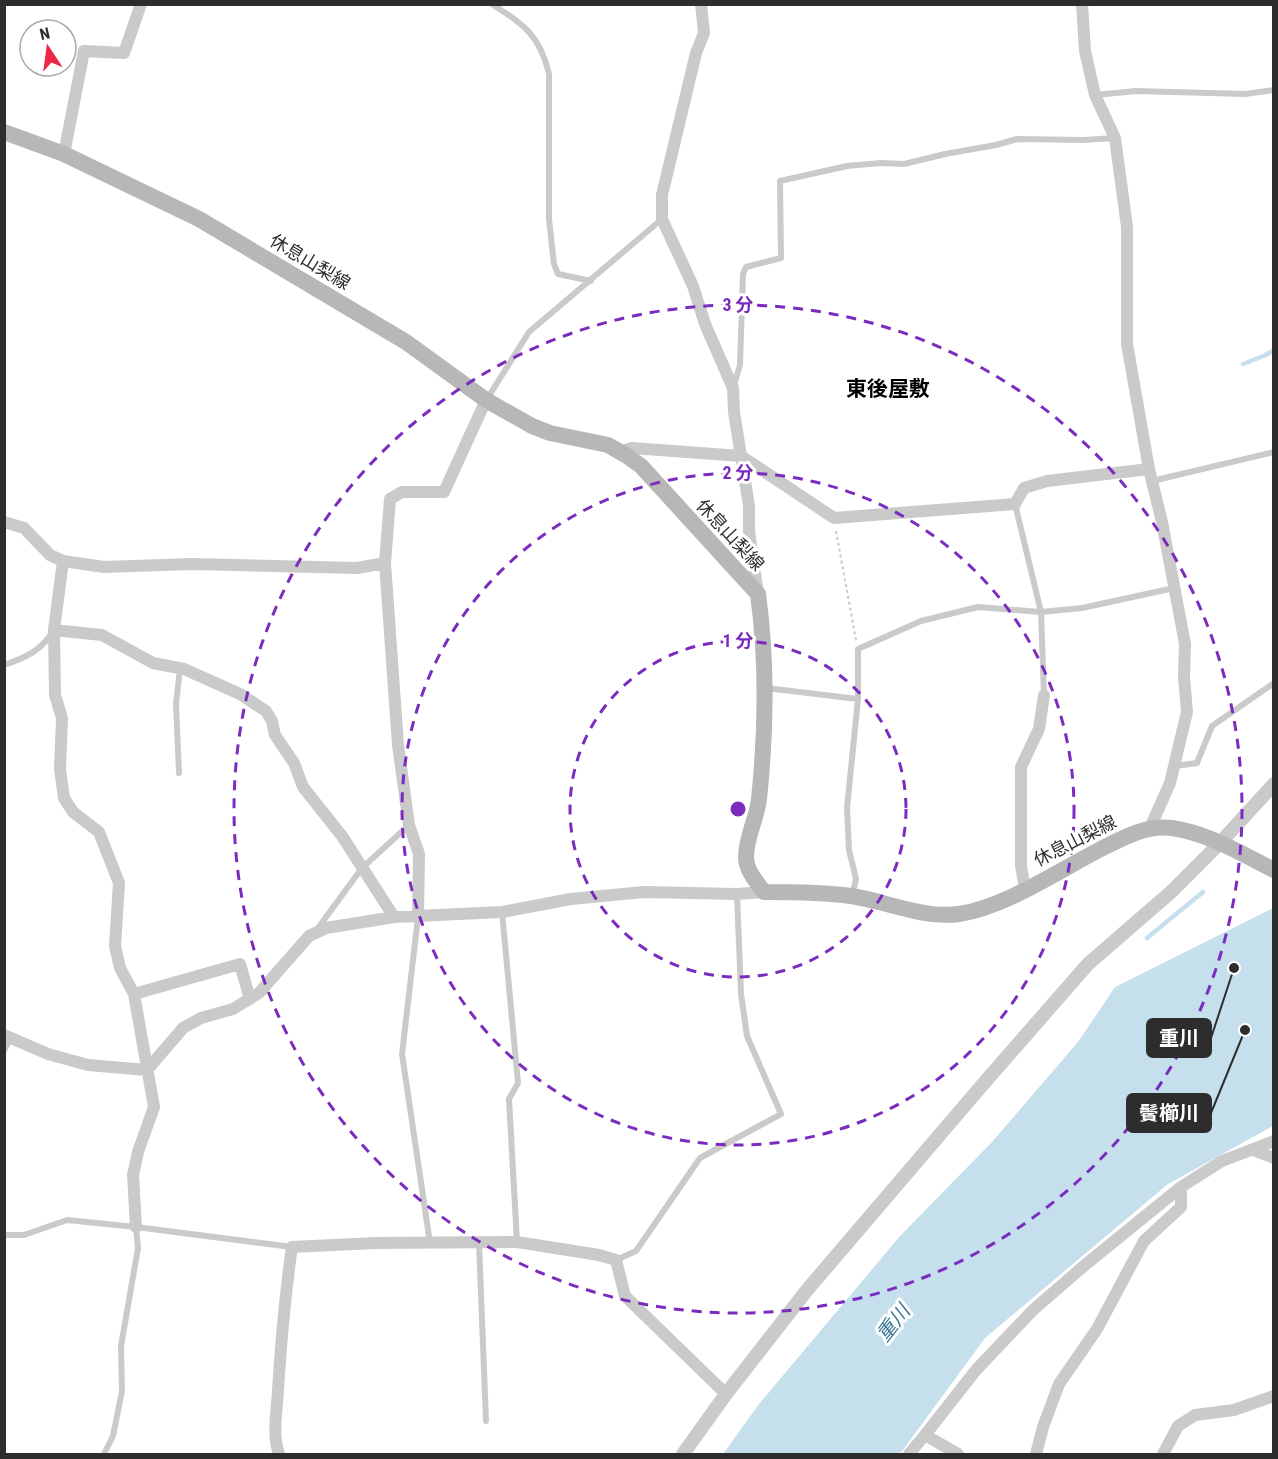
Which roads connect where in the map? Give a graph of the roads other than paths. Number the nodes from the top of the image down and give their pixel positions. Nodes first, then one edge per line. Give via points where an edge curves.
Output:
1 (141, 4) edge
2 (492, 4) edge
3 (701, 4) edge
4 (1082, 4) edge
5 (1274, 90) edge
6 (1095, 95) junction
7 (4, 132) edge
8 (1115, 138) junction
9 (64, 154) junction
10 (662, 219) junction
11 (591, 281) junction
12 (733, 388) junction
13 (486, 400) junction
14 (619, 452) junction
15 (1274, 452) edge
16 (741, 456) junction
17 (1151, 475) junction
18 (1016, 504) junction
19 (4, 522) edge
20 (63, 561) junction
21 (385, 563) junction
22 (1174, 588) junction
23 (758, 594) junction
24 (1041, 612) junction
25 (54, 630) junction
26 (4, 665) edge
27 (180, 668) junction
28 (1274, 682) edge
29 (763, 688) junction
30 (1044, 695) joint
31 (858, 699) junction
32 (1174, 766) junction
33 (179, 773) dead end
34 (1274, 784) edge
35 (409, 825) junction
36 (1150, 828) junction
37 (1220, 843) junction
38 (362, 868) junction
39 (1272, 868) edge
40 (1025, 889) junction
41 (764, 892) junction
42 (736, 894) junction
43 (852, 896) junction
44 (502, 912) junction
45 (418, 917) junction
46 (394, 918) junction
47 (314, 933) junction
48 (134, 994) junction
49 (250, 999) junction
50 (7, 1036) edge
51 (4, 1051) edge
52 (147, 1070) junction
53 (1274, 1142) edge
54 (1253, 1150) junction
55 (1274, 1158) edge
56 (1181, 1187) junction
57 (136, 1227) junction
58 (4, 1235) edge
59 (517, 1242) junction
60 (430, 1243) junction
61 (479, 1243) junction
62 (292, 1247) junction
63 (616, 1260) junction
64 (726, 1394) junction
65 (1274, 1396) edge
66 (486, 1421) dead end
67 (925, 1435) junction
68 (104, 1455) edge
69 (279, 1455) edge
70 (683, 1455) edge
71 (909, 1455) edge
72 (958, 1455) edge
73 (1036, 1455) edge
74 (1163, 1455) edge

1 - 9 street via 123,53 84,51
2 - 11 lane via 522,24 544,52 549,74 549,219 554,264 558,274
3 - 10 street via 704,33 662,195
4 - 6 street via 1085,51
5 - 6 lane via 1245,94 1136,91
6 - 8 street
7 - 9 main road, 休息山梨線
8 - 12 lane via 1017,139 904,164 847,166 780,181 781,258 746,267 743,274 740,365
8 - 17 street via 1127,227 1127,344
9 - 13 main road, 休息山梨線 via 200,219 406,342
10 - 11 lane
10 - 12 street
11 - 13 lane via 529,332
12 - 16 street
13 - 14 main road, 休息山梨線 via 532,426 608,445
13 - 21 street via 444,492 402,492 390,499
14 - 16 street via 632,448
14 - 23 main road, 休息山梨線 via 641,466
15 - 17 lane
16 - 18 street via 834,518
16 - 23 street
17 - 18 street via 1047,481 1024,488
17 - 22 street
18 - 24 lane
19 - 20 street via 24,528 50,555
20 - 21 street via 104,567 203,564 357,568
20 - 25 street
21 - 35 street via 398,745
22 - 24 lane via 1082,608
22 - 32 street via 1185,644 1187,712
23 - 29 main road, 休息山梨線
24 - 30 lane
24 - 31 lane via 978,607 921,621 858,649
25 - 26 lane via 43,646
25 - 27 street via 102,635 153,663
25 - 48 street via 64,798 73,812 99,832 118,883 115,946 120,968
27 - 33 lane via 176,704
27 - 38 street via 240,694 266,711 303,787
28 - 32 lane via 1212,726 1197,763
29 - 31 lane
29 - 41 main road, 休息山梨線 via 763,758 746,856 748,869
30 - 40 street via 1039,729 1021,767 1021,866
31 - 43 lane via 847,808 849,850 856,879
32 - 36 street
34 - 37 street
35 - 38 lane
35 - 45 street via 419,854
36 - 37 main road, 休息山梨線 via 1188,831
36 - 40 main road, 休息山梨線
37 - 39 main road, 休息山梨線
37 - 64 street via 1171,892 1088,964 807,1290
38 - 46 street
38 - 47 lane
40 - 43 main road, 休息山梨線 via 982,909 957,914 934,914
41 - 42 street
41 - 43 main road, 休息山梨線
42 - 44 street via 644,892 571,898
42 - 63 lane via 747,1036 781,1114 700,1158 636,1251
44 - 45 street
44 - 59 lane via 518,1083 509,1098
45 - 46 street
45 - 60 lane via 402,1054
46 - 47 street
47 - 49 street
48 - 49 street via 240,964
48 - 52 street
49 - 52 street via 183,1028
50 - 51 lane
50 - 52 street via 48,1054 88,1065
52 - 57 street via 154,1107 133,1175
53 - 54 street
54 - 55 street
54 - 56 street via 1222,1161
56 - 67 street via 1033,1310 976,1370
56 - 73 street via 1181,1207 1144,1241 1097,1329 1059,1384
57 - 58 lane via 67,1220 24,1235
57 - 62 lane
57 - 68 lane via 138,1248 121,1346 122,1392 113,1436
59 - 61 street
59 - 63 street
60 - 61 street
60 - 62 street
61 - 66 lane
62 - 69 street via 277,1407
63 - 64 street via 625,1296
64 - 70 street
65 - 74 street via 1234,1410 1195,1415 1178,1426
67 - 71 street
67 - 72 street

